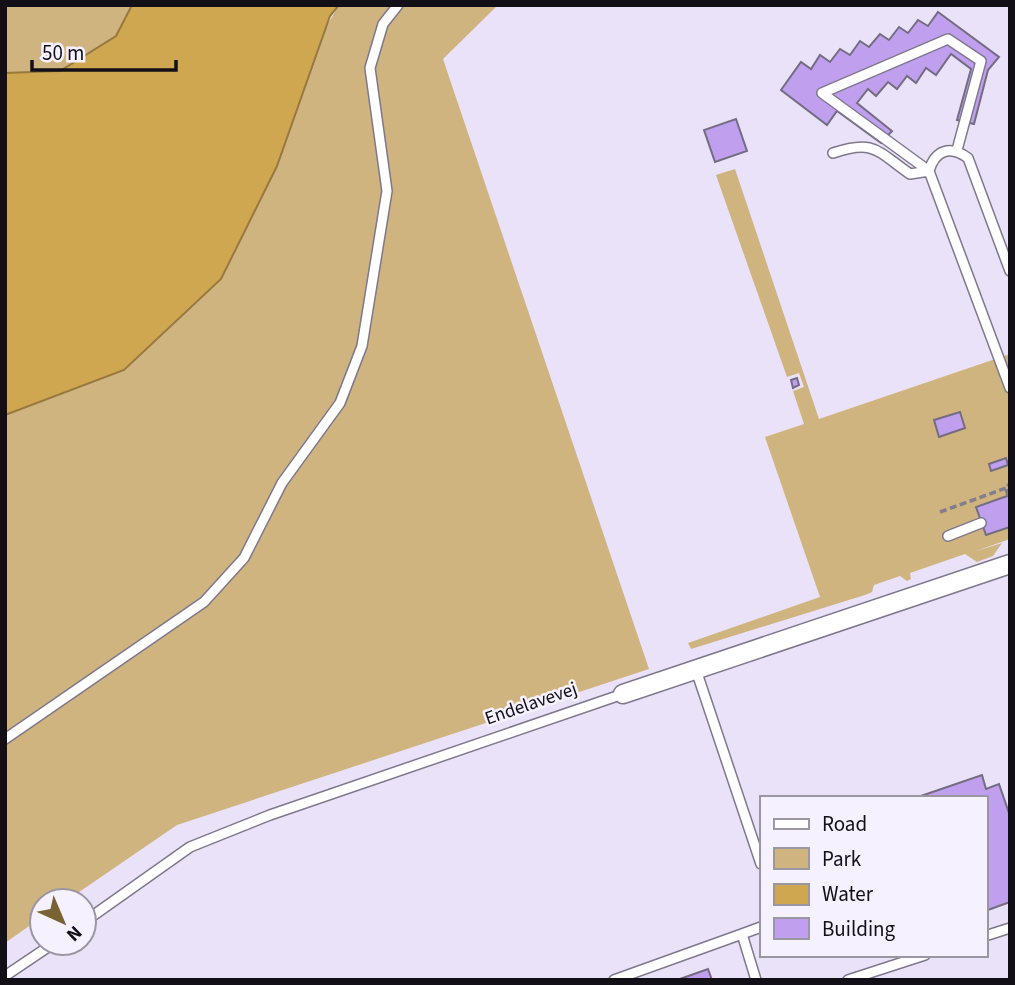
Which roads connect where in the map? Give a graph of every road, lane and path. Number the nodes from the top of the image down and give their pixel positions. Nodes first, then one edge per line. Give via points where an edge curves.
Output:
1 (398, 5) edge
2 (957, 150) junction
3 (833, 153) dead end
4 (929, 171) junction
5 (1010, 271) edge
6 (1007, 369) edge
7 (1010, 388) edge
8 (1010, 483) edge
9 (1006, 488) junction
10 (1008, 496) edge
11 (940, 512) dead end
12 (981, 523) dead end
13 (948, 536) dead end
14 (1010, 564) edge
15 (696, 670) junction
16 (623, 694) joint
17 (5, 739) edge
18 (760, 861) edge
19 (98, 912) edge
20 (760, 927) edge
21 (1010, 928) edge
22 (742, 934) junction
23 (987, 935) edge
24 (33, 957) edge
25 (919, 957) edge
26 (5, 976) edge
27 (614, 980) edge
28 (756, 980) edge
29 (848, 980) edge

1 - 17 lane via 383,24 370,68 387,191 362,346 340,403 282,483 244,558 204,602
2 - 4 lane via 944,150 933,158
2 - 4 lane via 981,61 948,39 822,93
2 - 5 lane via 968,158
3 - 4 lane via 870,146 910,174
4 - 6 lane
6 - 7 lane
8 - 9 path
9 - 10 path
9 - 11 path
12 - 13 lane
14 - 15 street, Endelavevej
15 - 16 street, Endelavevej
15 - 18 lane
16 - 19 lane, Endelavevej via 190,847
20 - 22 lane
21 - 23 lane
22 - 27 lane
22 - 28 lane
24 - 26 lane
25 - 29 lane

